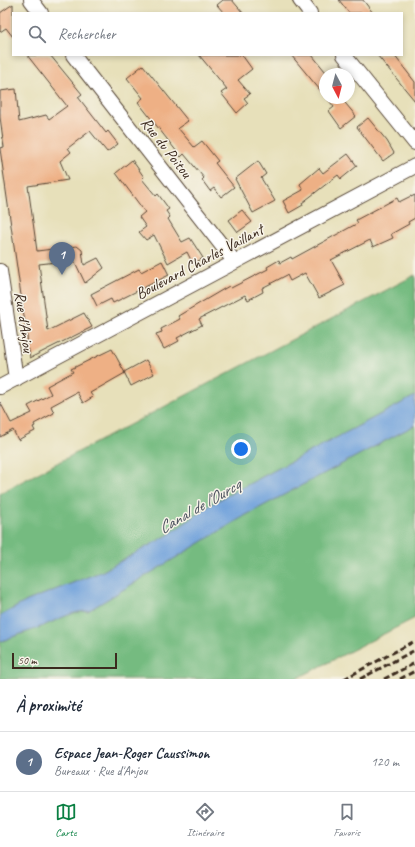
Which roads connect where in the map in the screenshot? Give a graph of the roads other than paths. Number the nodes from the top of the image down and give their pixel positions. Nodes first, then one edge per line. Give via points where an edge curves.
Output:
1 (31, 0) edge
2 (300, 0) edge
3 (40, 12) edge
4 (309, 12) edge
5 (74, 56) edge
6 (345, 56) edge
7 (415, 143) edge
8 (415, 166) edge
9 (234, 260) junction
10 (0, 271) edge
11 (16, 379) junction
12 (0, 387) edge

1 - 3 street
2 - 4 street
5 - 9 street, Rue du Poitou
6 - 7 street
8 - 9 street, Boulevard Charles Vaillant
9 - 11 street, Boulevard Charles Vaillant
10 - 11 street, Rue d'Anjou
11 - 12 street, Boulevard Charles Vaillant

